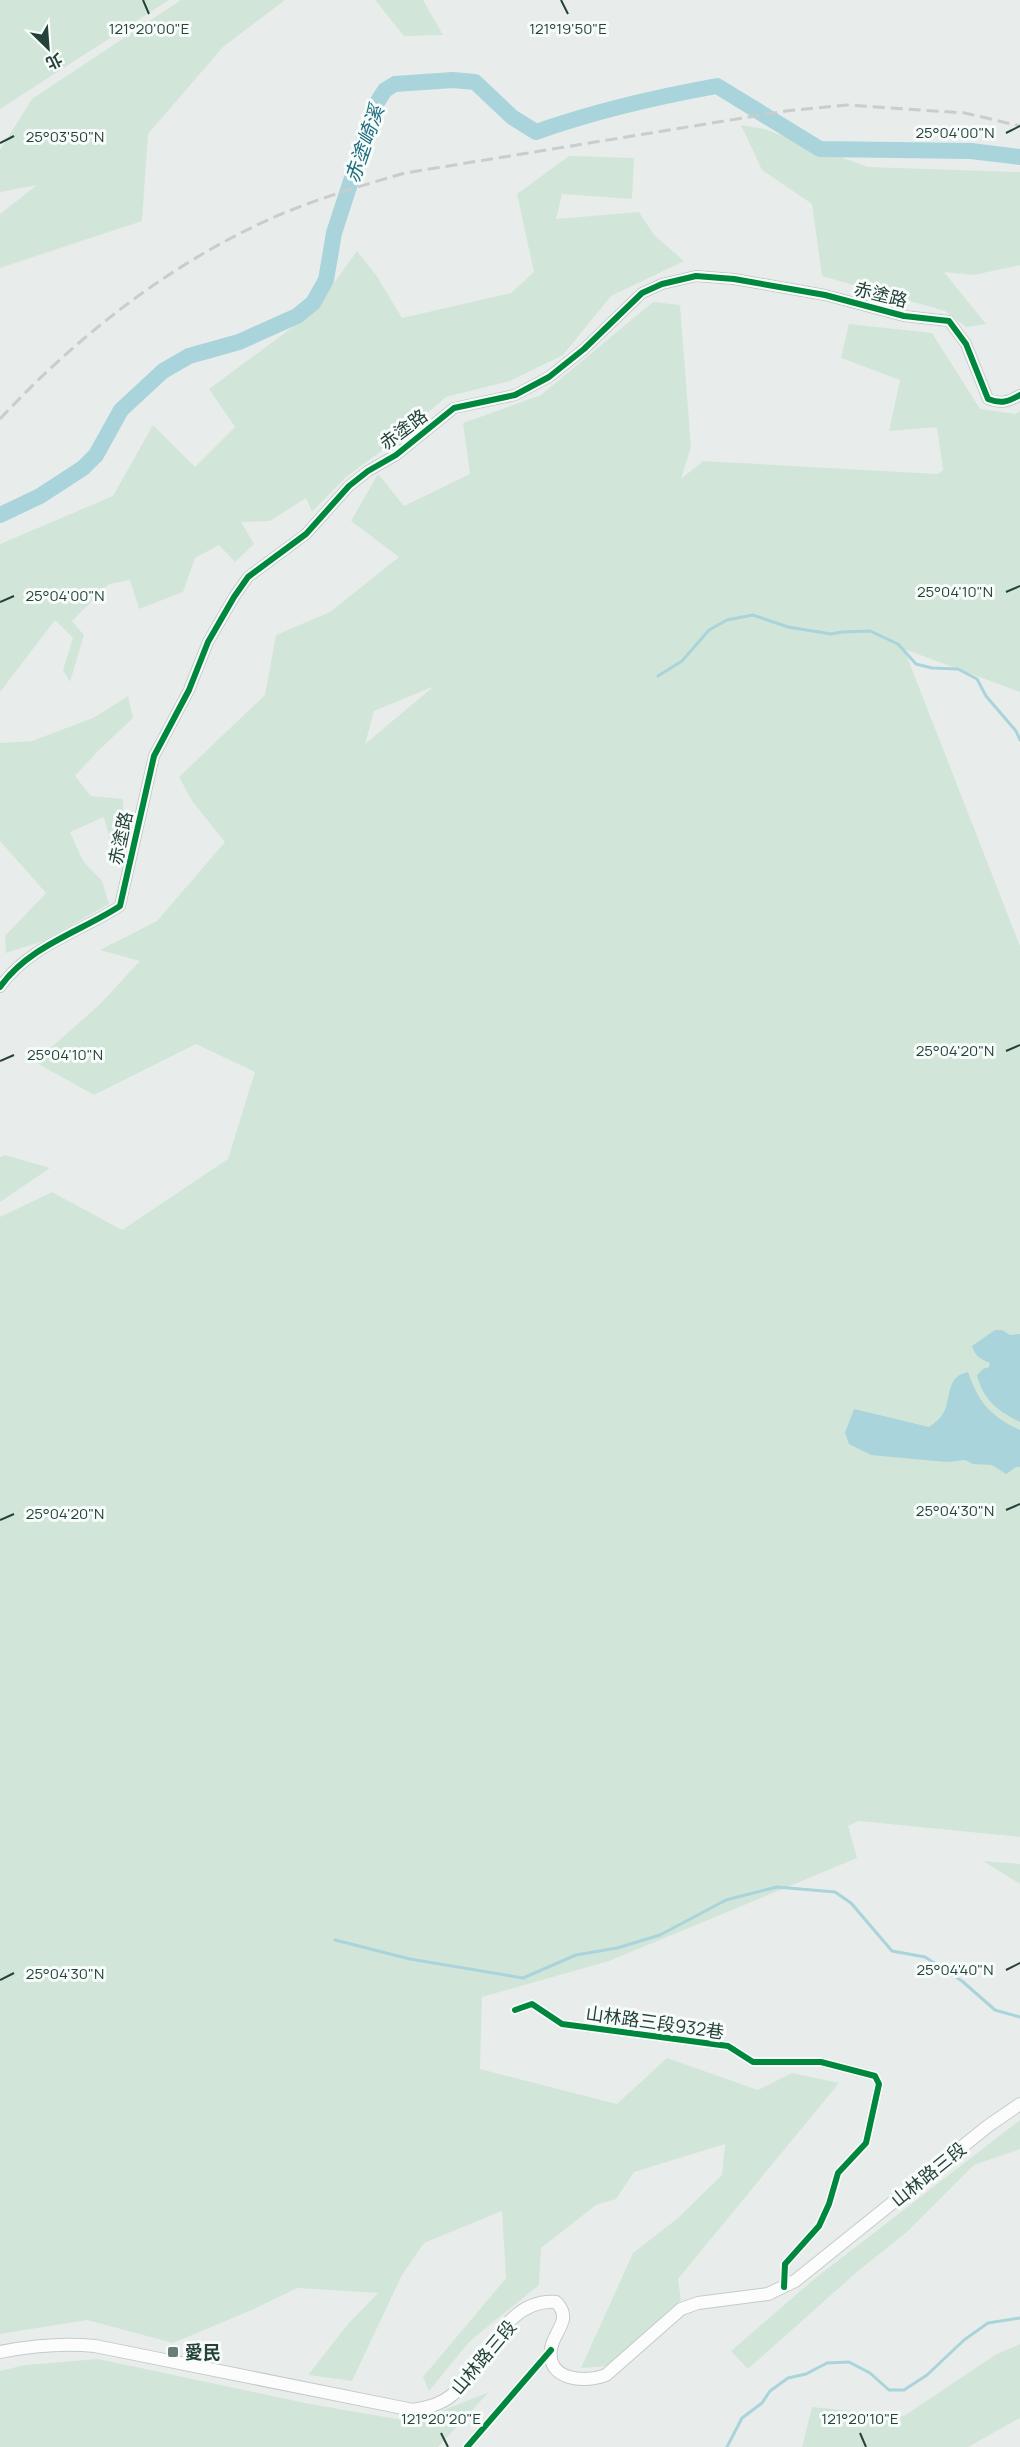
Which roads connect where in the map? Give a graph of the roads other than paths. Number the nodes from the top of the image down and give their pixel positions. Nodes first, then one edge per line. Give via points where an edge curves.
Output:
1 (1020, 395) edge
2 (0, 987) edge
3 (515, 2010) dead end
4 (1020, 2104) edge
5 (784, 2287) junction
6 (551, 2350) junction
7 (0, 2352) edge
8 (467, 2447) edge

1 - 2 street, 赤塗路 via 999,404 988,399 966,344 949,321 904,316 825,295 734,279 696,276 642,293 549,377 515,395 454,408 396,455 349,486 306,534 248,578 208,642 185,699 154,756 120,906 39,950 19,964
3 - 5 street, 山林路三段932巷 via 532,2004 562,2024 728,2046 753,2062 821,2062 874,2076 879,2084 866,2143 838,2173 819,2226 785,2264
4 - 5 main road, 山林路三段
5 - 6 main road, 山林路三段 via 768,2294 698,2303 681,2309 606,2375 595,2379 568,2378 557,2371
6 - 7 main road, 山林路三段 via 564,2317 556,2302 530,2307 506,2325 454,2394 430,2407 413,2410 95,2346 51,2345
6 - 8 street

